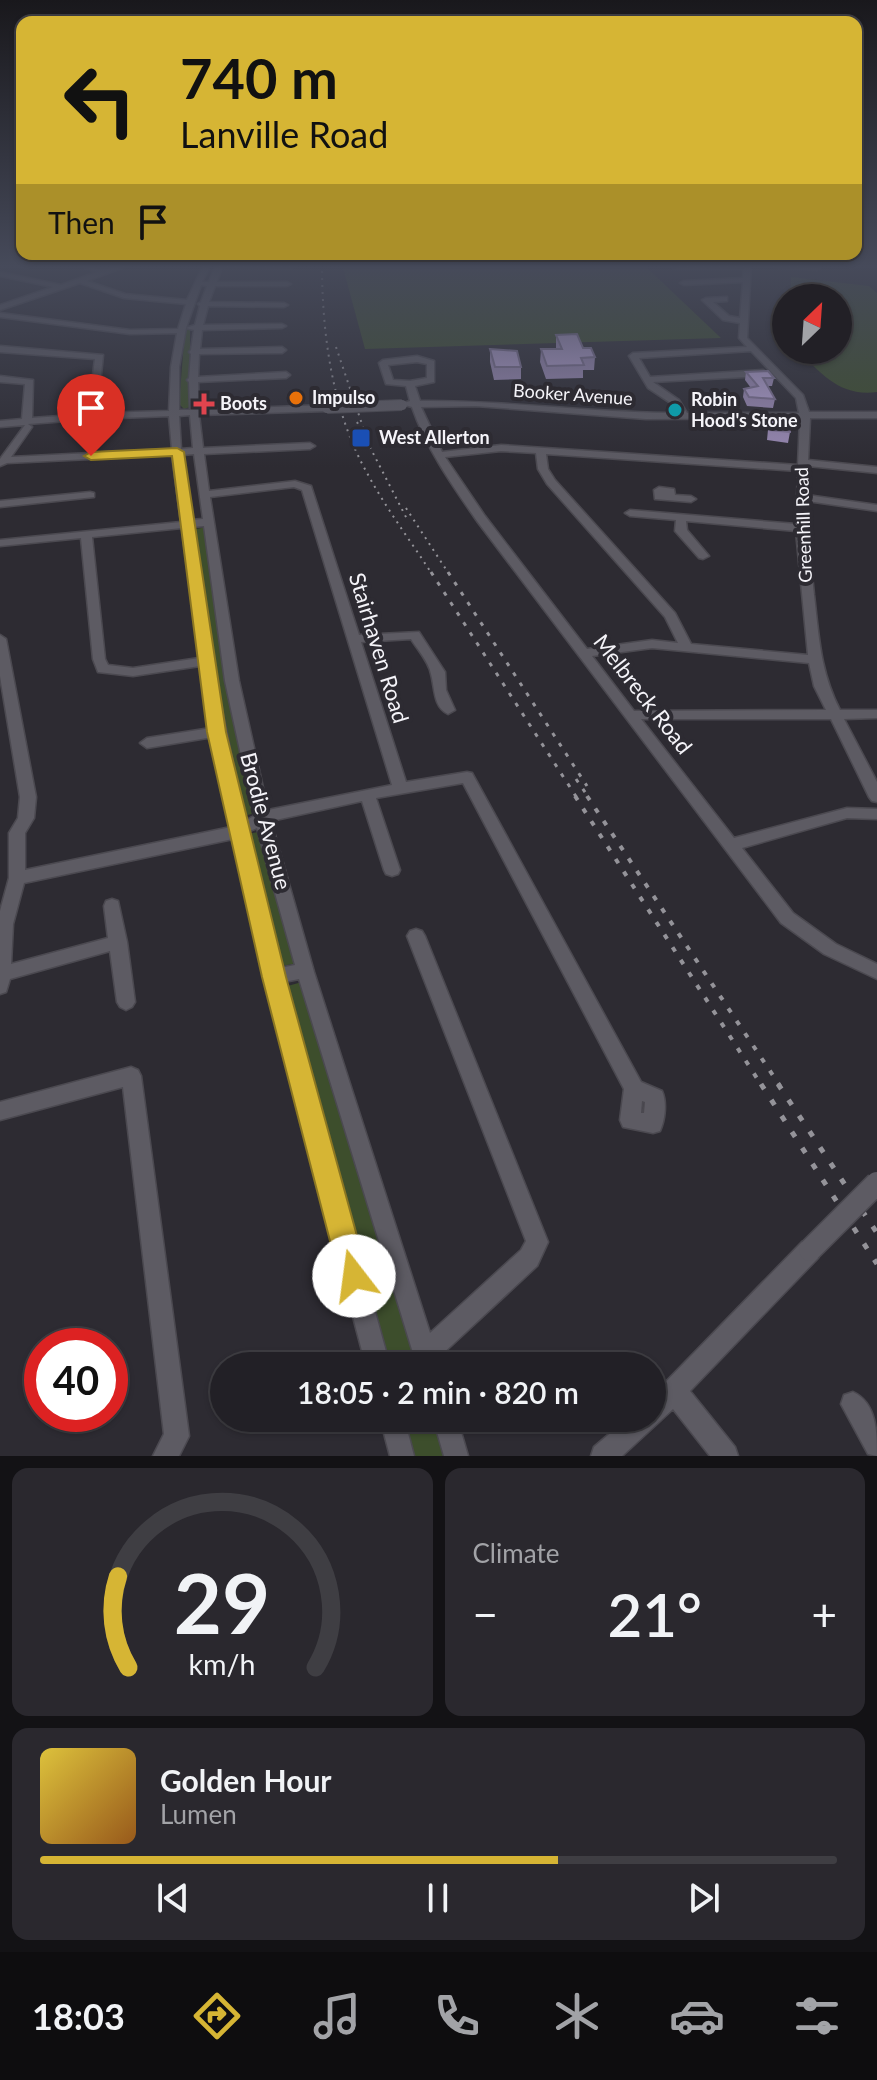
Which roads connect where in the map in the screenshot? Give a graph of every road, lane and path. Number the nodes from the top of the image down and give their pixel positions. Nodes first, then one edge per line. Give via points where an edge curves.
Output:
1 (185, 332) edge
2 (187, 332) edge
3 (743, 332) edge
4 (0, 349) edge
5 (749, 349) junction
6 (282, 350) dead end
7 (193, 352) junction
8 (774, 373) junction
9 (286, 375) dead end
10 (0, 379) edge
11 (191, 380) junction
12 (648, 380) junction
13 (410, 384) junction
14 (408, 404) junction
15 (268, 411) junction
16 (208, 412) junction
17 (239, 412) junction
18 (174, 415) junction
19 (877, 415) edge
20 (92, 416) junction
21 (805, 416) junction
22 (684, 417) junction
23 (2, 424) edge
24 (27, 424) junction
25 (310, 446) dead end
26 (196, 451) junction
27 (541, 451) junction
28 (177, 452) junction
29 (441, 455) junction
30 (2, 464) edge
31 (802, 465) junction
32 (877, 470) edge
33 (90, 495) dead end
34 (204, 495) junction
35 (801, 497) junction
36 (670, 498) dead end
37 (691, 499) dead end
38 (0, 504) edge
39 (877, 508) edge
40 (630, 513) dead end
41 (681, 517) junction
42 (209, 522) junction
43 (187, 524) junction
44 (801, 528) junction
45 (86, 535) junction
46 (0, 543) edge
47 (703, 556) dead end
48 (0, 639) edge
49 (356, 639) junction
50 (686, 647) junction
51 (583, 653) junction
52 (815, 660) junction
53 (204, 661) junction
54 (450, 705) dead end
55 (835, 713) junction
56 (877, 714) edge
57 (632, 715) junction
58 (216, 732) junction
59 (147, 743) dead end
60 (400, 788) junction
61 (367, 795) junction
62 (877, 797) edge
63 (877, 814) edge
64 (265, 818) junction
65 (238, 829) junction
66 (17, 833) junction
67 (0, 839) edge
68 (731, 845) junction
69 (392, 870) dead end
70 (17, 878) junction
71 (112, 906) dead end
72 (2, 925) edge
73 (416, 936) dead end
74 (118, 942) junction
75 (306, 970) junction
76 (877, 972) edge
77 (274, 977) junction
78 (2, 980) edge
79 (126, 1002) dead end
80 (634, 1088) dead end
81 (0, 1111) edge
82 (877, 1183) edge
83 (374, 1352) edge
84 (425, 1352) edge
85 (435, 1352) edge
86 (675, 1392) junction
87 (666, 1400) edge
88 (853, 1404) dead end
89 (396, 1432) edge
90 (449, 1432) edge
91 (630, 1432) edge
92 (877, 1445) edge
93 (165, 1456) edge
94 (402, 1456) edge
95 (456, 1456) edge
96 (603, 1456) edge
97 (726, 1456) edge

1 - 18 street, Brodie Avenue via 175,369
2 - 7 street, Brodie Avenue
3 - 5 street
4 - 20 street via 100,357
5 - 8 street
5 - 12 street via 634,356
6 - 7 street
7 - 11 street, Brodie Avenue
8 - 12 street
8 - 21 street via 800,397
9 - 11 street
10 - 24 street via 30,382
11 - 16 street, Brodie Avenue
12 - 22 street via 676,402
13 - 13 street via 389,382 383,363 431,363 431,380
13 - 14 street, Melbreck Road
14 - 15 street, Booker Avenue, bridge
14 - 22 street, Booker Avenue via 476,403
14 - 29 street, Melbreck Road
15 - 16 street, Booker Avenue
15 - 17 street, Booker Avenue
16 - 17 street, Booker Avenue
16 - 17 street, Booker Avenue
16 - 18 street, Booker Avenue
16 - 26 street, Brodie Avenue
18 - 20 street, Booker Avenue
18 - 24 street, Booker Avenue
18 - 28 street, Brodie Avenue
19 - 21 street, Booker Avenue
20 - 24 street, Booker Avenue
21 - 22 street, Booker Avenue
21 - 31 street, Greenhill Road
23 - 24 street, Booker Avenue
24 - 30 street
25 - 26 street
26 - 28 street
26 - 34 street, Brodie Avenue
27 - 29 street via 501,448
27 - 31 street
27 - 50 street via 551,482 671,616
28 - 30 street
28 - 43 street, Brodie Avenue
29 - 51 street, Melbreck Road
31 - 32 street
31 - 35 street, Greenhill Road
33 - 38 street
34 - 42 street, Brodie Avenue
34 - 49 street, Stairhaven Road via 295,484 307,488
35 - 39 street
35 - 44 street, Greenhill Road
36 - 37 street
40 - 41 street
41 - 44 street
41 - 47 street via 681,531
42 - 43 street
42 - 64 street, Brodie Avenue via 228,660
43 - 45 street
43 - 53 street, Brodie Avenue
44 - 52 street, Greenhill Road
45 - 46 street
45 - 53 street via 103,669 133,672
48 - 66 street via 28,797 26,818
49 - 54 street via 415,635 438,672
49 - 60 street, Stairhaven Road
50 - 51 street via 638,643
50 - 52 street
51 - 57 street, Melbreck Road
52 - 55 street, Greenhill Road
53 - 58 street, Brodie Avenue
55 - 56 street
55 - 57 street
55 - 62 street, Greenhill Road
57 - 68 street, Melbreck Road
58 - 59 street
58 - 65 street, Brodie Avenue
60 - 61 street
60 - 80 street via 467,777
61 - 64 street
61 - 69 street
63 - 68 street via 847,813
64 - 65 street
64 - 75 street, Brodie Avenue
65 - 70 street
65 - 77 street, Brodie Avenue
66 - 67 street
66 - 70 street
68 - 76 street, Melbreck Road via 787,918 830,949
70 - 72 street
71 - 74 street
72 - 78 street
73 - 85 street via 537,1242 529,1258
74 - 78 street
74 - 79 street
75 - 77 street
75 - 84 street, Brodie Avenue
77 - 83 street, Brodie Avenue
81 - 93 street via 131,1076 177,1436
82 - 86 street, bridge
86 - 87 street
86 - 97 street
88 - 92 street
89 - 94 street
90 - 95 street
91 - 96 street

